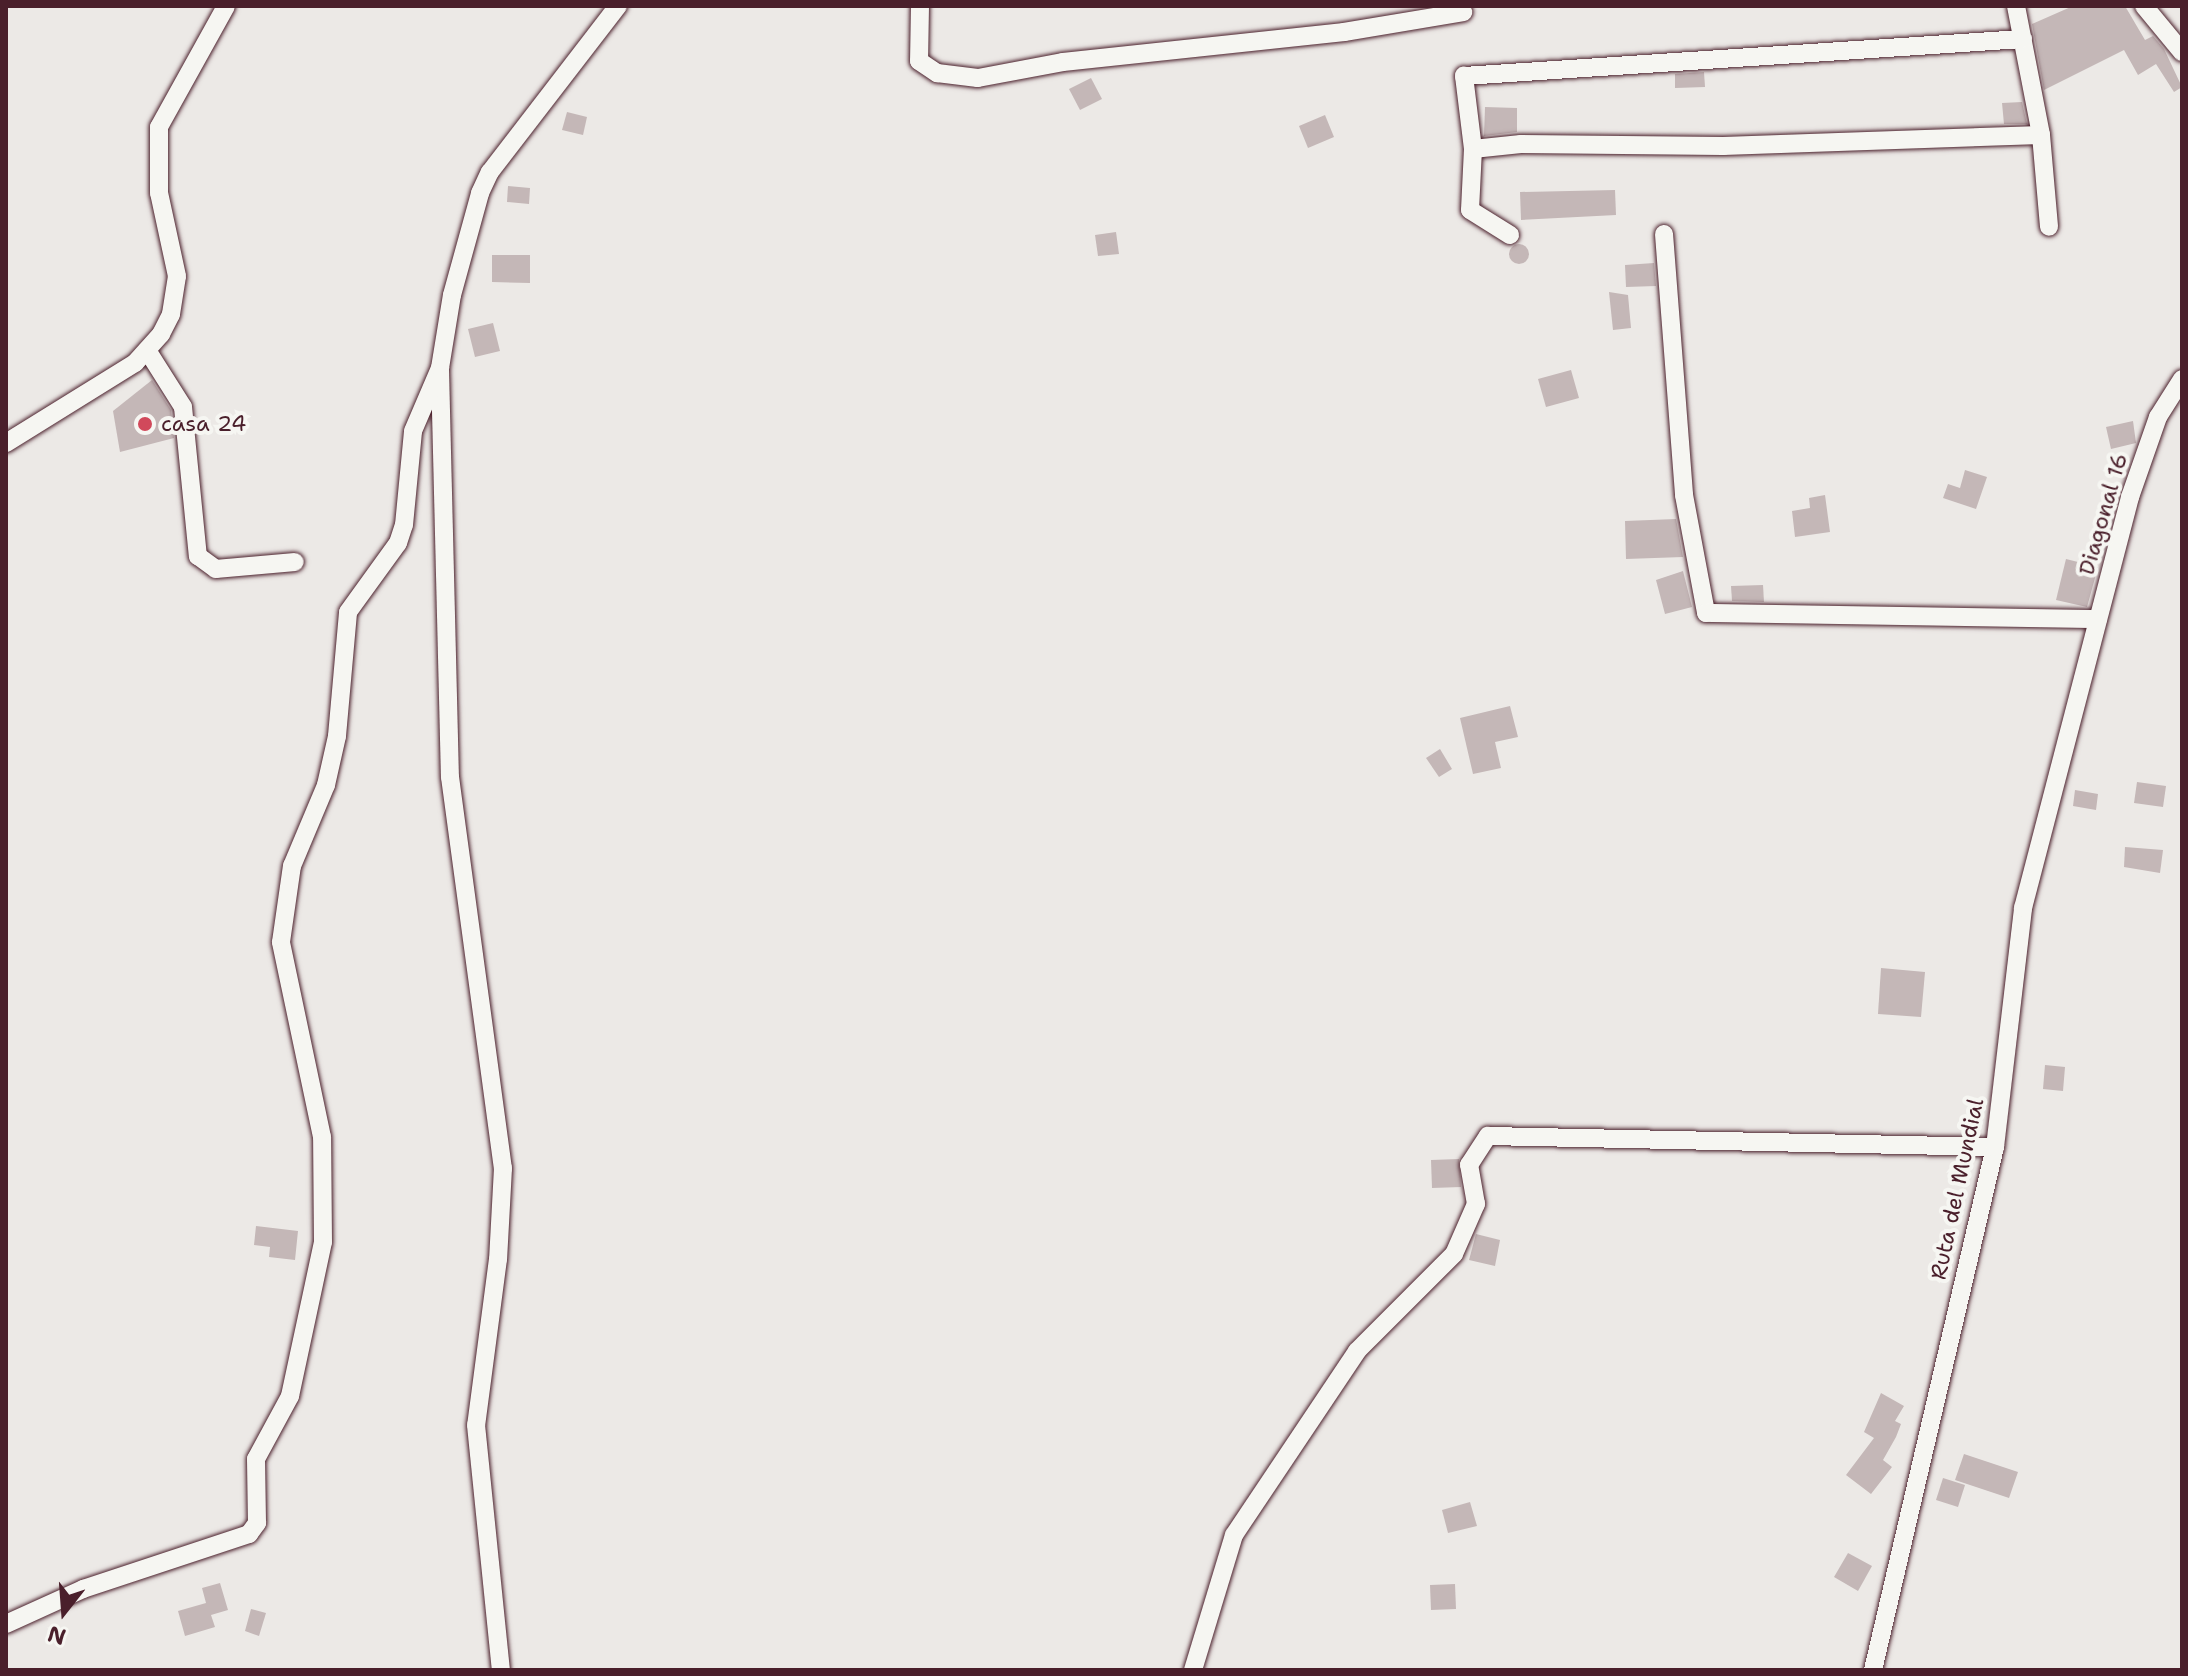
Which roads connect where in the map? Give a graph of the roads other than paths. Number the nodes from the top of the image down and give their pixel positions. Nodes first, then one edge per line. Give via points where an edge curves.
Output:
1 (226, 6) edge
2 (618, 6) edge
3 (920, 6) edge
4 (2016, 6) edge
5 (2144, 6) edge
6 (1463, 12) dead end
7 (2023, 39) junction
8 (2182, 52) edge
9 (2041, 135) junction
10 (1473, 149) junction
11 (2049, 227) dead end
12 (1664, 234) dead end
13 (1510, 235) dead end
14 (147, 350) junction
15 (440, 368) junction
16 (2182, 379) edge
17 (6, 443) edge
18 (295, 562) dead end
19 (2098, 619) junction
20 (2085, 668) joint
21 (1995, 1147) junction
22 (6, 1624) edge
23 (501, 1670) edge
24 (1193, 1670) edge
25 (1873, 1670) edge

1 - 14 street via 159,127 159,193 177,276 171,314
2 - 15 street via 490,172 452,295
3 - 6 street via 919,61 937,73 978,78 1063,62 1344,32
4 - 7 street
5 - 8 street
7 - 9 street
7 - 10 street via 1464,76
9 - 10 street
9 - 11 street
10 - 13 street via 1470,210
12 - 19 street via 1684,495 1706,613
14 - 17 street via 86,396
14 - 18 street via 183,407 198,556 216,569
15 - 22 street via 413,431 398,543 348,612 337,736 326,785 290,882 281,942 322,1137 323,1242 290,1396 256,1459 257,1523 249,1534 83,1589
15 - 23 street via 450,777 503,1168 498,1259 476,1425
16 - 19 street, Diagonal 16 via 2158,417 2130,497
19 - 20 street, Diagonal 16
20 - 21 street, Ruta del Mundial via 2023,908
21 - 24 street via 1488,1136 1469,1165 1476,1204 1454,1254 1357,1351 1234,1535
21 - 25 street, Ruta del Mundial

